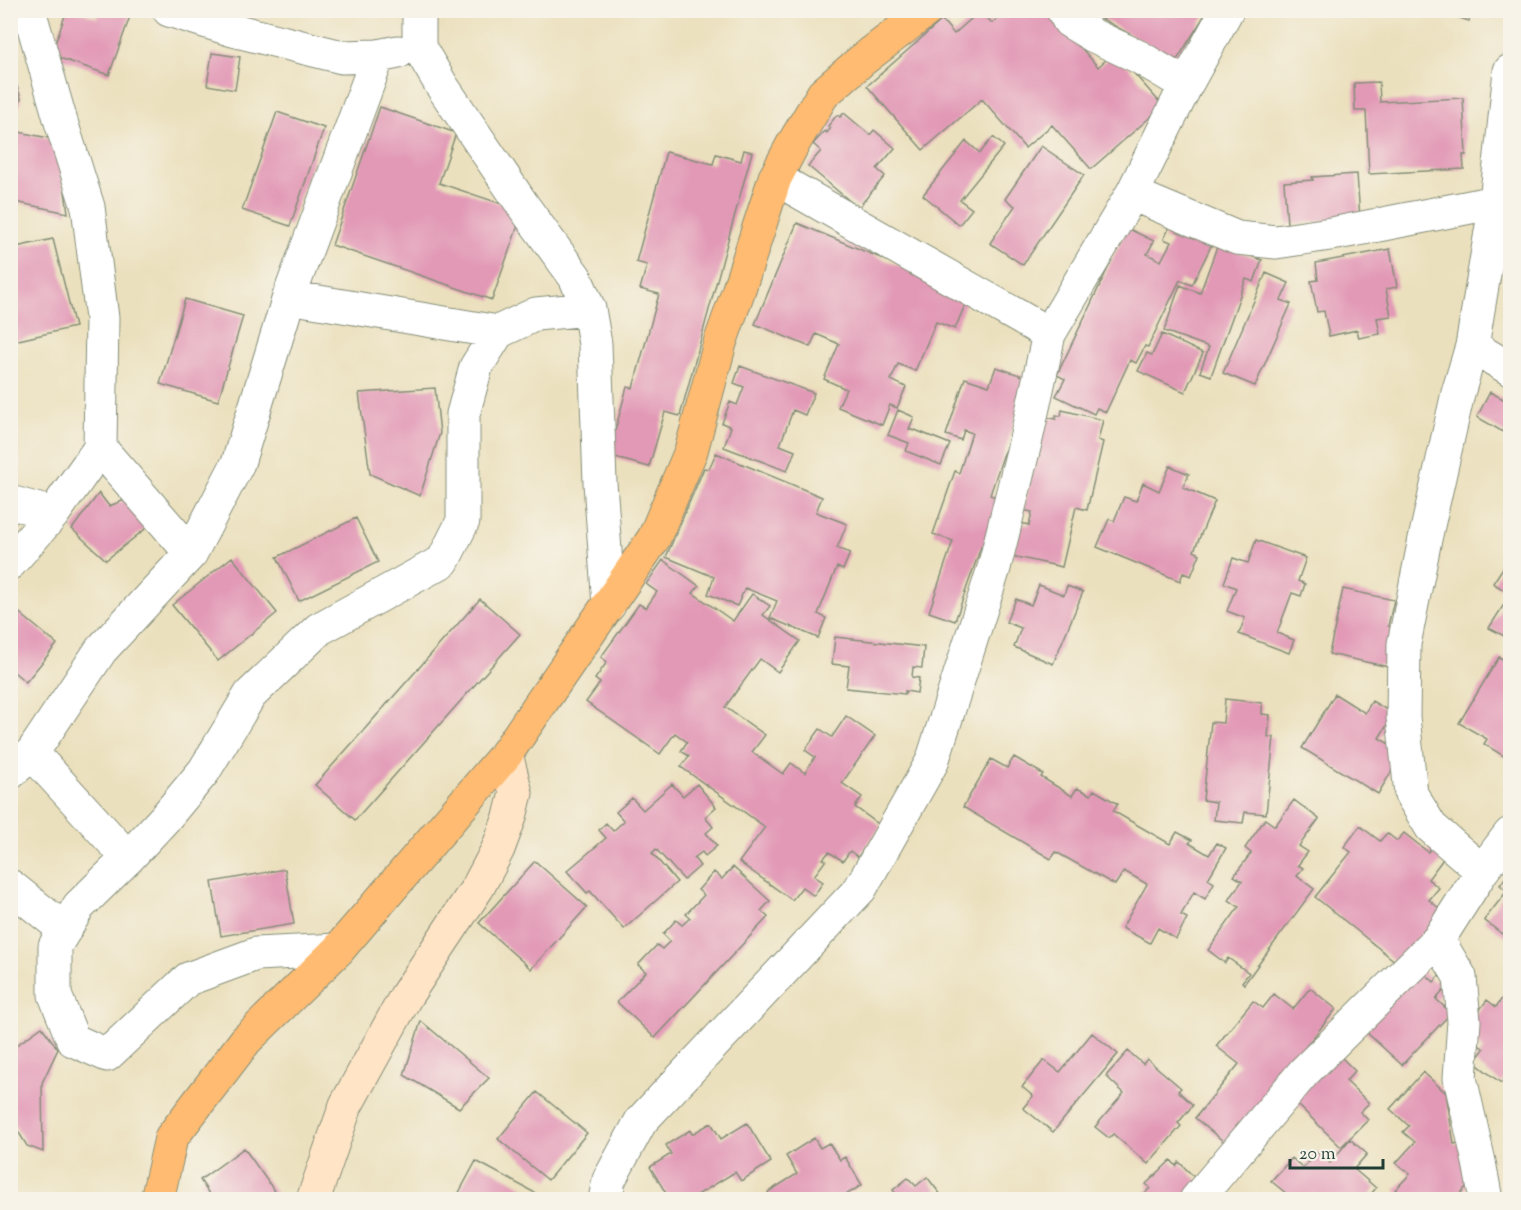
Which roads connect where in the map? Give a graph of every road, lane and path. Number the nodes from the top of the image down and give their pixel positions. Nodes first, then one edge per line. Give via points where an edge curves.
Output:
1 (29, 10) edge
2 (169, 10) edge
3 (419, 10) edge
4 (927, 10) edge
5 (1063, 10) edge
6 (1227, 10) edge
7 (419, 47) junction
8 (378, 56) junction
9 (1510, 71) edge
10 (1186, 86) junction
11 (775, 178) junction
12 (1132, 194) junction
13 (1496, 202) junction
14 (288, 297) junction
15 (589, 309) junction
16 (498, 332) junction
17 (1049, 334) junction
18 (1472, 346) junction
19 (1510, 369) edge
20 (100, 448) junction
21 (10, 502) edge
22 (53, 514) junction
23 (191, 553) junction
24 (10, 563) edge
25 (609, 605) junction
26 (506, 754) junction
27 (21, 763) edge
28 (1510, 834) edge
29 (128, 858) junction
30 (1482, 871) junction
31 (10, 886) edge
32 (65, 930) junction
33 (1438, 940) junction
34 (338, 950) junction
35 (157, 1200) edge
36 (314, 1200) edge
37 (605, 1200) edge
38 (1196, 1200) edge
39 (1486, 1200) edge

1 - 20 street via 88,207 102,318
2 - 8 street via 342,57
3 - 7 street
4 - 11 main road via 823,94
5 - 10 street via 1069,21
6 - 10 street
7 - 8 street
7 - 15 street via 575,277
8 - 14 street
9 - 13 street
10 - 12 street
11 - 17 street
11 - 25 main road via 720,343 691,451 654,538
12 - 13 street via 1237,238 1276,242
12 - 17 street
13 - 18 street
14 - 16 street
14 - 23 street via 238,464
15 - 16 street via 536,314
15 - 25 street via 595,344
16 - 29 street via 476,367 463,414 463,521 443,561 319,629 250,695 204,771
17 - 37 street via 994,568 932,762 860,889 641,1121 609,1180
18 - 19 street
18 - 30 street via 1458,393 1404,644 1403,717 1411,794 1431,826
20 - 22 street
20 - 23 street
21 - 22 street
22 - 24 street
23 - 27 street via 101,650
25 - 26 main road
26 - 34 main road
26 - 36 street via 516,793 498,849 478,887 406,996 346,1105
27 - 29 street
28 - 30 street
29 - 32 street via 80,906
30 - 33 street
31 - 32 street
32 - 34 street via 56,946 56,994 73,1040 107,1055 188,979 256,954
33 - 38 street via 1304,1072
33 - 39 street via 1460,977 1464,1021 1460,1077
34 - 35 main road via 246,1040 171,1138

